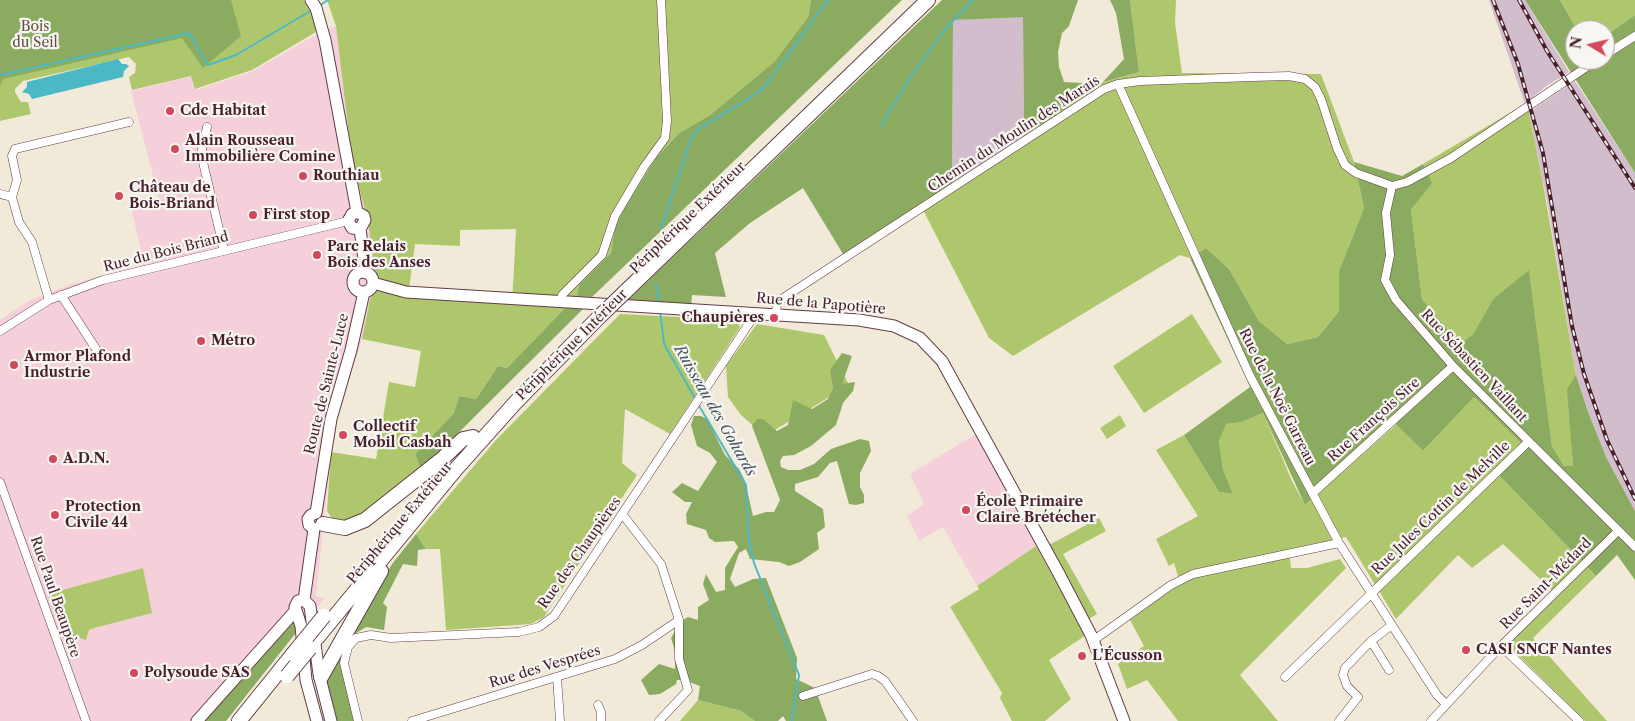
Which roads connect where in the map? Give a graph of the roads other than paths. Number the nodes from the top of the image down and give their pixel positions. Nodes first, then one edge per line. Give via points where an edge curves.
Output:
1 (660, 0) edge
2 (915, 0) edge
3 (928, 0) edge
4 (315, 8) edge
5 (1635, 36) edge
6 (1615, 49) edge
7 (1582, 70) edge
8 (1118, 84) junction
9 (129, 122) dead end
10 (207, 127) dead end
11 (1392, 186) junction
12 (0, 194) edge
13 (12, 197) junction
14 (357, 212) junction
15 (348, 222) junction
16 (360, 229) junction
17 (224, 250) junction
18 (366, 273) junction
19 (373, 284) junction
20 (620, 290) junction
21 (364, 292) junction
22 (61, 295) junction
23 (49, 300) junction
24 (560, 302) junction
25 (756, 313) junction
26 (594, 315) junction
27 (776, 315) junction
28 (0, 331) edge
29 (96, 349) dead end
30 (1453, 366) junction
31 (473, 436) junction
32 (1528, 442) junction
33 (0, 482) edge
34 (1313, 493) junction
35 (623, 515) junction
36 (318, 522) junction
37 (1617, 532) junction
38 (399, 537) junction
39 (1339, 543) junction
40 (1635, 547) edge
41 (1371, 593) junction
42 (301, 611) junction
43 (679, 620) junction
44 (1392, 625) junction
45 (1094, 640) junction
46 (1371, 641) junction
47 (1501, 646) junction
48 (1390, 670) dead end
49 (557, 676) junction
50 (1285, 677) dead end
51 (315, 680) junction
52 (803, 696) dead end
53 (1445, 703) junction
54 (598, 705) dead end
55 (429, 719) edge
56 (86, 721) edge
57 (197, 721) edge
58 (238, 721) edge
59 (250, 721) edge
60 (317, 721) edge
61 (331, 721) edge
62 (358, 721) edge
63 (412, 721) edge
64 (560, 721) edge
65 (601, 721) edge
66 (659, 721) edge
67 (913, 721) edge
68 (1124, 721) edge
69 (1339, 721) edge
70 (1431, 721) edge
71 (1578, 721) edge

1 - 24 street via 667,121 665,138 615,216 602,255 562,295
2 - 20 highway, Périphérique Extérieur
3 - 20 highway, Périphérique Intérieur
4 - 14 street via 325,40
5 - 6 street
7 - 11 street via 1452,158 1407,182
8 - 11 street, Chemin du Moulin des Marais via 1289,76 1305,79 1315,87 1321,99 1345,165
8 - 27 street, Chemin du Moulin des Marais via 1104,89 777,302
8 - 34 street, Rue de la Noë Garreau via 1250,376
9 - 13 street via 15,149 12,156 17,180
10 - 17 street via 201,154
11 - 30 street, Rue Sébastien Vaillant via 1386,213 1390,255 1385,280 1396,300
12 - 13 street
13 - 23 street via 19,222 32,242
14 - 15 street
14 - 16 street via 366,220
15 - 16 street via 352,228
15 - 17 street, Rue du Bois Briand
16 - 18 street
17 - 22 street, Rue du Bois Briand via 103,280
18 - 19 street
18 - 21 street via 359,273 353,282 356,289
19 - 21 street
19 - 24 street, Rue de la Papotière via 406,292
20 - 26 highway, Périphérique Intérieur, bridge
21 - 36 street, Route de Sainte-Luce via 329,429
22 - 23 street, Rue du Bois Briand
22 - 29 street
23 - 28 street, Rue du Bois Briand
24 - 25 street, Rue de la Papotière
25 - 27 street, Rue de la Papotière
25 - 35 street, Rue des Chaupières
26 - 31 highway, Périphérique Extérieur
26 - 38 highway, Périphérique Intérieur
27 - 45 street, Rue de la Papotière via 878,322 908,331 932,349 942,361 997,459
30 - 32 street, Rue Sébastien Vaillant
30 - 34 street, Rue François Sire
31 - 36 highway via 464,439 365,520 345,528
31 - 58 highway, Périphérique Extérieur, bridge
32 - 37 street, Rue Sébastien Vaillant
32 - 41 street, Rue Jules Cottin de Melville
33 - 56 street, Rue Paul Beaupère
34 - 39 street, Rue de la Noë Garreau
35 - 43 street via 661,564
35 - 62 street, Rue des Chaupières via 558,610 539,627 519,632 397,638 371,635 354,640 346,651 344,668
36 - 42 street, Route de Sainte-Luce via 304,600 298,601
37 - 40 street, Rue Sébastien Vaillant
37 - 47 street, Rue Saint-Médard
38 - 51 highway via 397,548
38 - 59 highway, Périphérique Intérieur, bridge
39 - 41 street, Rue de la Noë Garreau
39 - 45 street via 1193,574 1171,585
41 - 44 street, Rue de la Noë Garreau
41 - 50 street, Rue Jules Cottin de Melville
42 - 51 street
42 - 57 street
43 - 49 street, Rue des Vesprées via 615,659
43 - 66 street via 679,659 688,690
44 - 46 street
44 - 53 street, Rue de la Noë Garreau
45 - 68 street, Rue de la Papotière
46 - 48 street
46 - 69 street via 1345,668 1343,675 1347,686 1358,697
47 - 53 street, Rue Saint-Médard
47 - 71 street
49 - 55 street, Rue des Vesprées
49 - 64 street
51 - 60 street
51 - 61 street
52 - 67 street via 872,674 885,681
53 - 70 street, Rue Saint-Médard
54 - 65 street
55 - 63 street, Rue des Vesprées

